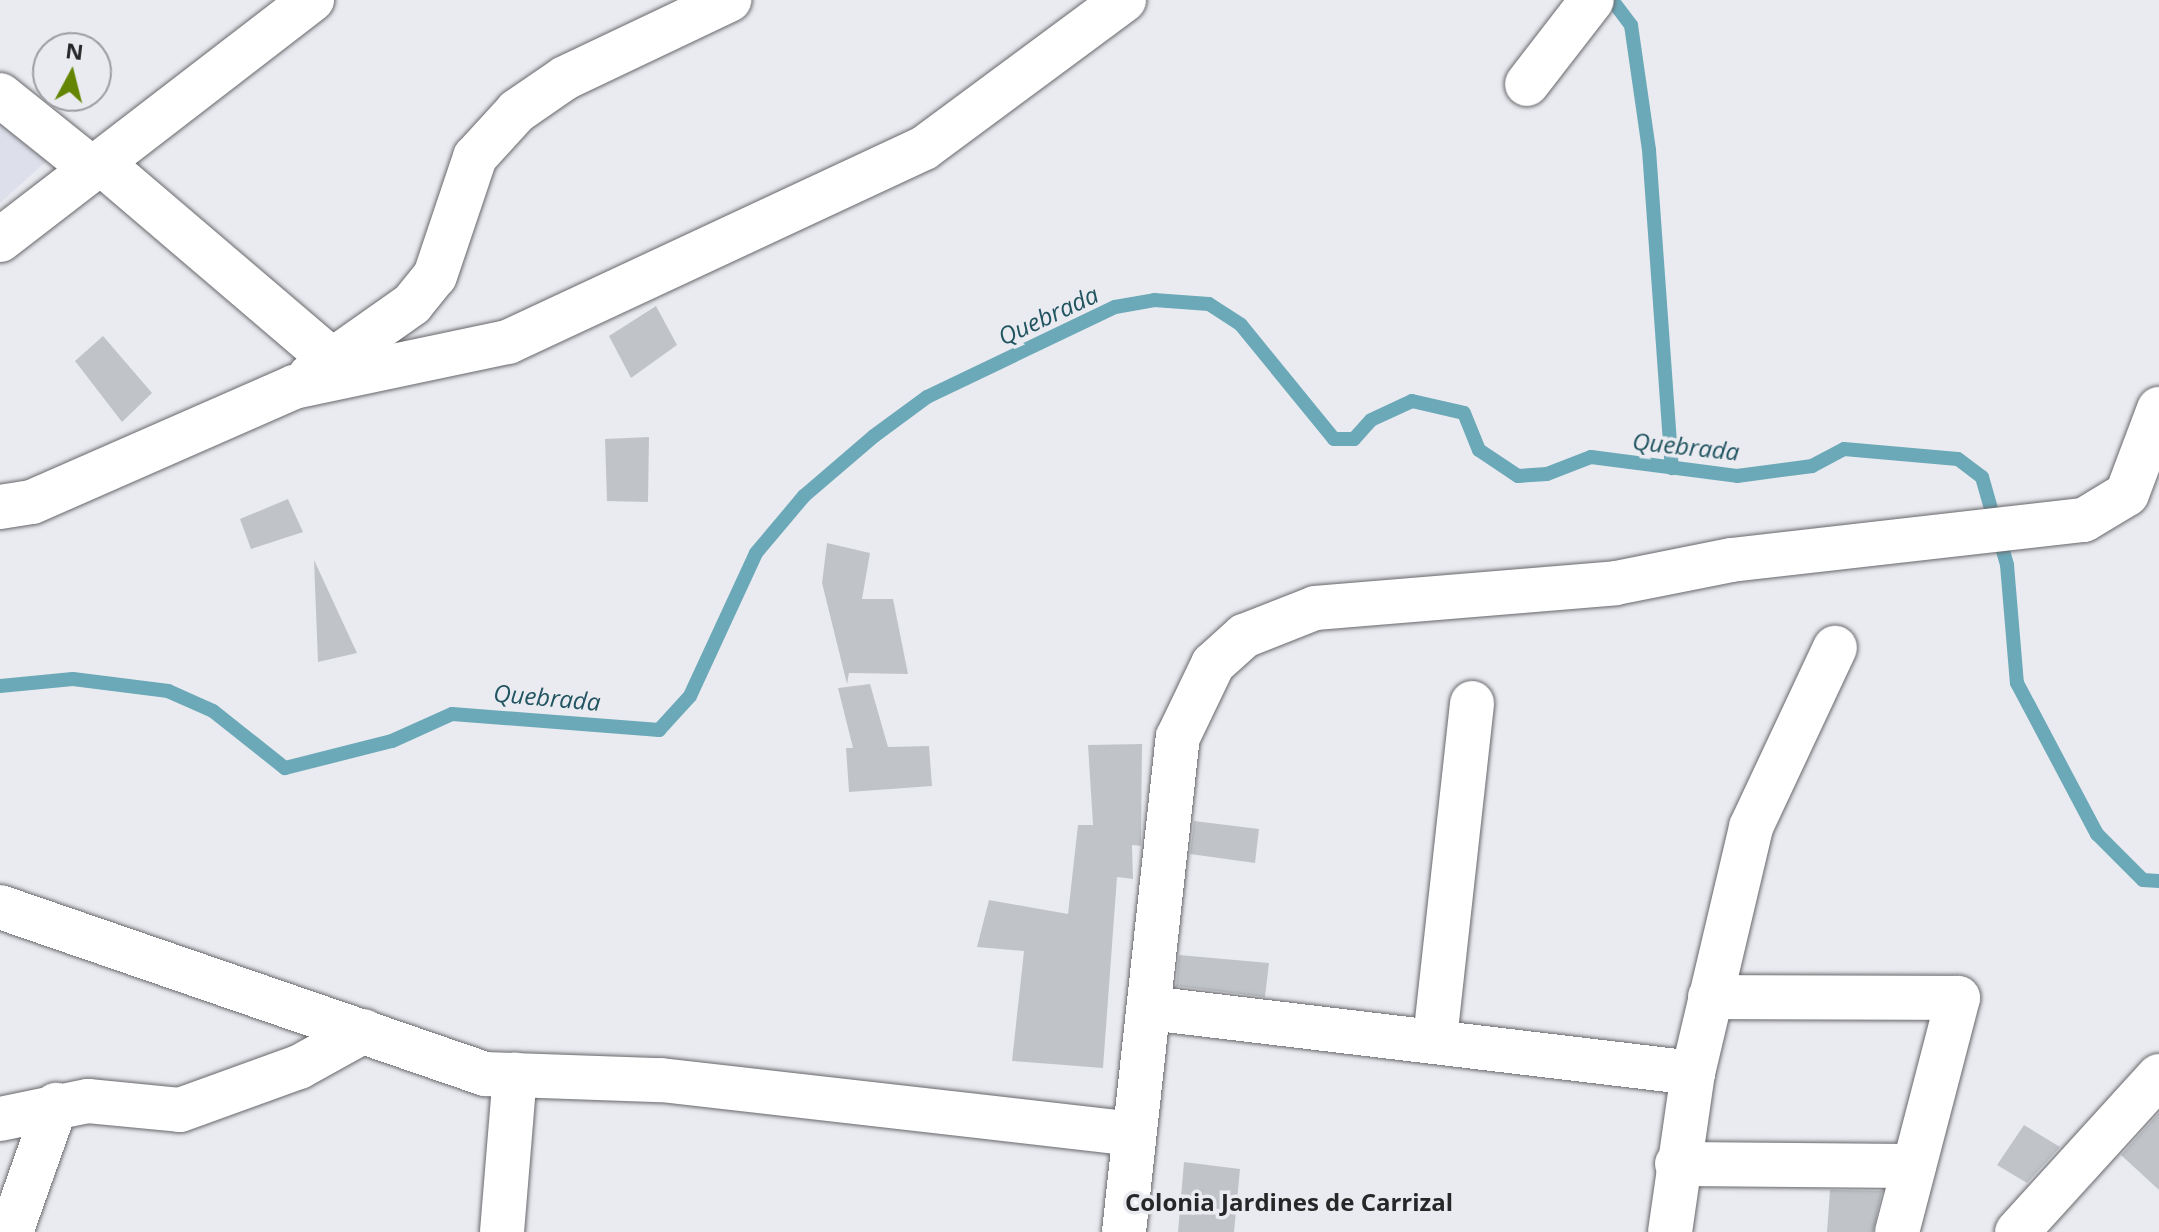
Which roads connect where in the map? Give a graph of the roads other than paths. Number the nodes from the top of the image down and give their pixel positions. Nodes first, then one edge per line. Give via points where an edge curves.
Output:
1 (312, 0) edge
2 (729, 0) edge
3 (1124, 0) edge
4 (1590, 3) edge
5 (1527, 84) dead end
6 (0, 95) edge
7 (96, 165) junction
8 (0, 240) edge
9 (332, 360) junction
10 (294, 387) junction
11 (2159, 409) edge
12 (0, 507) edge
13 (1835, 648) dead end
14 (1472, 703) dead end
15 (0, 907) edge
16 (1710, 997) junction
17 (1149, 1008) junction
18 (364, 1031) junction
19 (1435, 1039) junction
20 (1693, 1073) junction
21 (515, 1075) junction
22 (2159, 1076) edge
23 (56, 1105) junction
24 (0, 1119) edge
25 (1133, 1134) junction
26 (1677, 1164) junction
27 (1914, 1166) junction
28 (11, 1232) edge
29 (502, 1232) edge
30 (1124, 1232) edge
31 (1670, 1232) edge
32 (1897, 1232) edge
33 (2017, 1232) edge

1 - 7 street
2 - 9 street via 565,78 517,111 475,157 435,276 412,304
3 - 10 street via 924,148 723,243 508,342
4 - 5 street
6 - 7 street
7 - 8 street
7 - 9 street
9 - 10 street
10 - 12 street via 32,502
11 - 17 street via 2127,494 2084,520 1731,560 1616,583 1315,608 1244,636 1213,664 1178,737
13 - 16 street via 1751,827
14 - 19 street
15 - 18 street
16 - 20 street
16 - 27 street via 1958,998
17 - 19 street
17 - 25 street
18 - 21 street via 485,1074
18 - 23 street via 299,1067 180,1110
19 - 20 street
20 - 26 street
21 - 25 street via 661,1080
21 - 29 street
22 - 33 street
23 - 24 street
23 - 28 street
25 - 30 street
26 - 27 street
26 - 31 street
27 - 32 street

